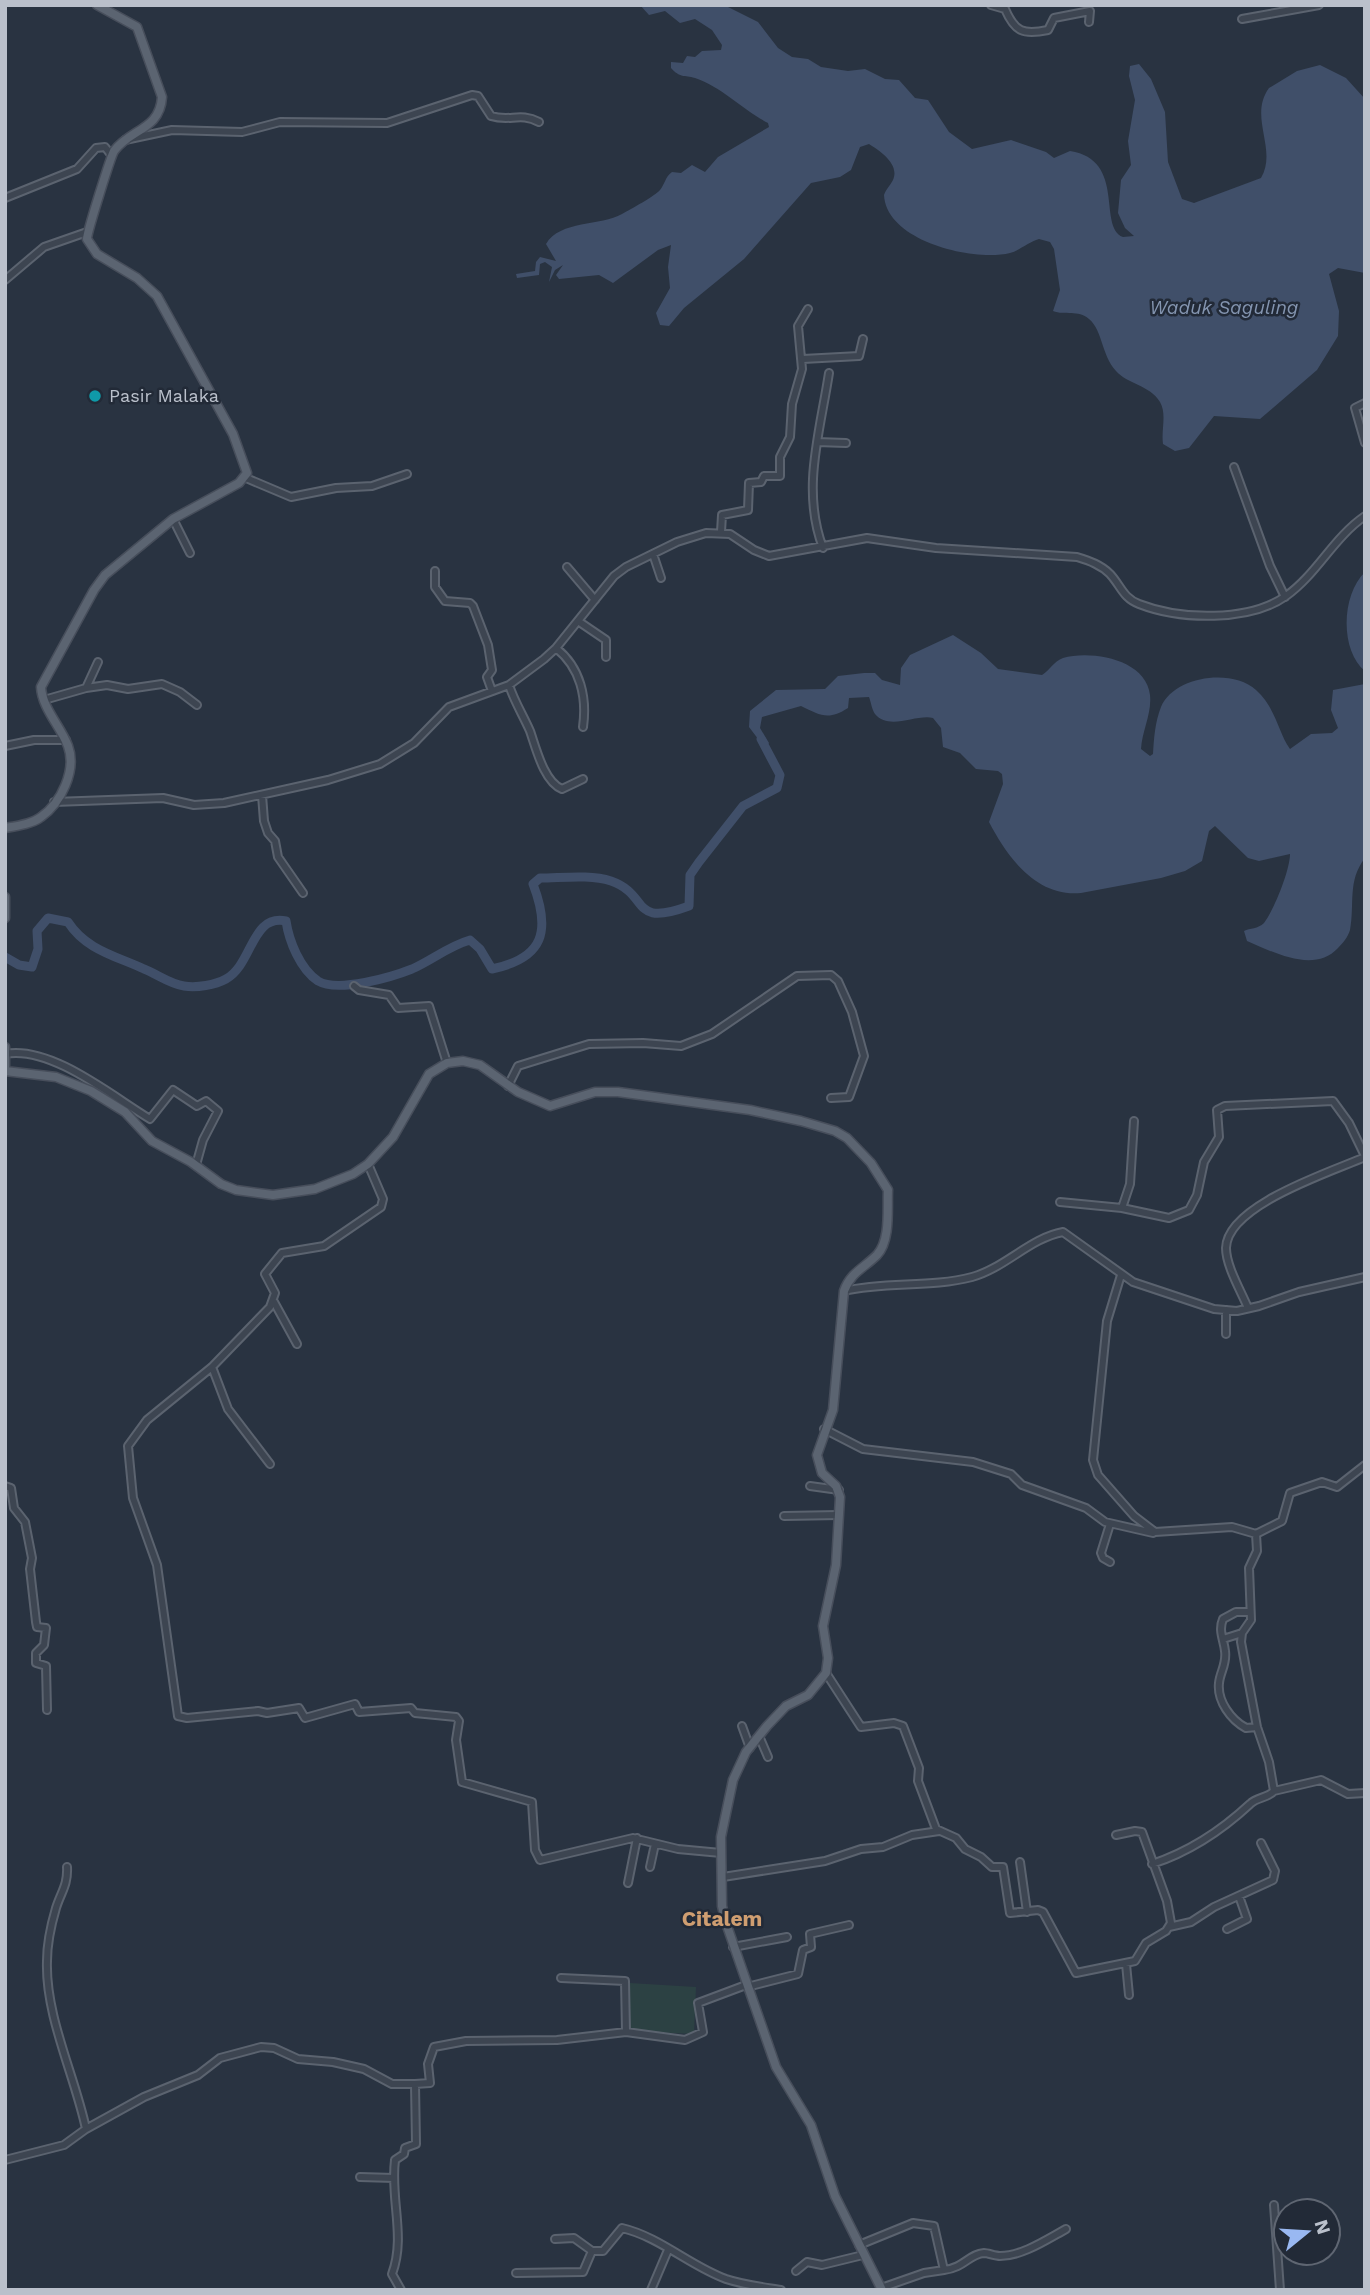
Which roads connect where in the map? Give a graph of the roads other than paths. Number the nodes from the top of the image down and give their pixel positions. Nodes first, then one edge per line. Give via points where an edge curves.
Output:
1 (97, 5) edge
2 (991, 5) edge
3 (1319, 5) edge
4 (1090, 8) edge
5 (1242, 19) dead end
6 (1089, 22) dead end
7 (540, 122) dead end
8 (124, 141) junction
9 (112, 156) junction
10 (5, 198) edge
11 (87, 232) junction
12 (5, 280) edge
13 (808, 309) dead end
14 (863, 340) dead end
15 (803, 359) junction
16 (830, 373) dead end
17 (1365, 403) edge
18 (817, 442) junction
19 (846, 443) dead end
20 (1365, 443) edge
21 (1234, 467) dead end
22 (407, 474) dead end
23 (246, 478) junction
24 (1365, 516) edge
25 (173, 519) junction
26 (721, 532) junction
27 (824, 548) junction
28 (190, 553) dead end
29 (653, 554) junction
30 (566, 567) dead end
31 (435, 572) dead end
32 (661, 578) dead end
33 (1285, 597) junction
34 (595, 600) junction
35 (578, 621) junction
36 (556, 648) junction
37 (606, 657) dead end
38 (97, 662) dead end
39 (509, 685) junction
40 (86, 688) junction
41 (492, 691) junction
42 (44, 700) junction
43 (197, 705) dead end
44 (583, 727) dead end
45 (66, 740) junction
46 (5, 746) edge
47 (583, 779) dead end
48 (262, 795) junction
49 (54, 802) junction
50 (5, 828) edge
51 (303, 893) dead end
52 (5, 897) edge
53 (5, 918) edge
54 (354, 986) dead end
55 (6, 1051) edge
56 (447, 1063) junction
57 (5, 1071) edge
58 (508, 1086) junction
59 (831, 1098) dead end
60 (1135, 1121) dead end
61 (1365, 1156) edge
62 (198, 1159) junction
63 (368, 1164) junction
64 (1060, 1202) dead end
65 (1122, 1208) junction
66 (1121, 1275) junction
67 (1365, 1277) edge
68 (844, 1292) junction
69 (274, 1302) junction
70 (1248, 1308) junction
71 (1226, 1310) junction
72 (1226, 1334) dead end
73 (297, 1344) dead end
74 (212, 1367) junction
75 (824, 1429) junction
76 (270, 1464) dead end
77 (1365, 1465) edge
78 (5, 1486) edge
79 (810, 1486) dead end
80 (839, 1490) junction
81 (839, 1515) junction
82 (784, 1516) dead end
83 (1110, 1524) junction
84 (1156, 1532) junction
85 (1256, 1535) junction
86 (1110, 1562) dead end
87 (1251, 1612) junction
88 (1242, 1633) junction
89 (1223, 1639) junction
90 (826, 1673) junction
91 (47, 1710) dead end
92 (742, 1726) dead end
93 (1257, 1727) junction
94 (759, 1736) junction
95 (750, 1748) junction
96 (768, 1757) dead end
97 (1274, 1791) junction
98 (1365, 1793) edge
99 (939, 1831) junction
100 (1116, 1835) dead end
101 (637, 1838) junction
102 (1261, 1843) dead end
103 (655, 1844) junction
104 (721, 1853) junction
105 (1020, 1862) dead end
106 (1152, 1864) junction
107 (67, 1867) dead end
108 (650, 1867) dead end
109 (723, 1877) junction
110 (628, 1883) dead end
111 (1239, 1896) junction
112 (1027, 1912) junction
113 (849, 1926) dead end
114 (1169, 1927) junction
115 (1227, 1929) dead end
116 (787, 1937) dead end
117 (733, 1947) junction
118 (1126, 1964) junction
119 (561, 1978) dead end
120 (746, 1986) junction
121 (1129, 1994) dead end
122 (626, 2032) junction
123 (415, 2084) junction
124 (86, 2129) junction
125 (5, 2160) edge
126 (360, 2177) dead end
127 (394, 2178) junction
128 (1066, 2229) dead end
129 (555, 2239) dead end
130 (859, 2245) junction
131 (668, 2250) junction
132 (592, 2251) junction
133 (863, 2255) junction
134 (1278, 2267) edge
135 (944, 2270) junction
136 (796, 2271) dead end
137 (516, 2273) dead end
138 (882, 2289) edge
139 (401, 2290) edge
140 (651, 2290) edge
141 (781, 2290) edge
142 (1280, 2290) edge

1 - 8 main road via 137,27 161,90 161,106 150,125
2 - 4 street via 1005,9 1016,29 1034,32 1048,30 1054,18
3 - 5 street
4 - 6 street
7 - 8 street via 524,116 491,116 478,96 472,95 387,123 280,122 242,132 172,130
8 - 9 main road
9 - 10 street via 106,147 96,148 77,169
9 - 11 main road
11 - 12 street via 44,247
11 - 23 main road via 97,254 157,296 233,434
13 - 15 street via 797,332
14 - 15 street via 859,356
15 - 26 street via 790,437 780,457 780,476 749,482 748,510 722,515
16 - 18 street
17 - 20 street via 1355,408
18 - 19 street
18 - 27 street via 811,496
21 - 33 street
22 - 23 street via 372,486 290,497
23 - 25 main road
24 - 33 street via 1340,535
25 - 28 street
25 - 42 main road via 118,562 94,590 44,679
26 - 27 street via 765,555
26 - 29 street via 701,533
27 - 33 street via 873,538 936,548 1077,557 1109,573 1127,598 1164,611 1231,613 1257,609
29 - 32 street
29 - 34 street via 621,570
30 - 34 street
31 - 41 street via 435,587 445,601 473,606 488,645 492,670 487,677
34 - 35 street
35 - 36 street
35 - 37 street via 606,640
36 - 39 street
36 - 44 street via 575,668 585,695
38 - 40 street
39 - 41 street
39 - 47 street via 538,759 556,785 562,789
40 - 42 street
40 - 43 street via 162,684
41 - 48 street via 449,707 415,743 380,764
42 - 45 main road
45 - 46 street
45 - 49 main road via 71,766
48 - 49 street via 202,805 163,798
48 - 51 street via 264,821 278,857
49 - 50 main road via 39,819
52 - 53 main road
54 - 56 street via 389,995 398,1008 429,1006
55 - 57 main road
55 - 62 street via 52,1062 113,1093 150,1119 173,1090 197,1106 206,1101 218,1111
56 - 58 main road via 473,1063
56 - 63 main road via 429,1074 393,1137
57 - 62 main road via 56,1077 91,1091 125,1112 152,1141
58 - 59 street via 518,1066 571,1047 610,1043 676,1047 696,1041 797,976 809,973 831,975 838,981 864,1055 849,1097
58 - 68 main road via 550,1107 595,1092 618,1092 750,1110 838,1132 872,1163 888,1189 884,1242 876,1256 853,1274
60 - 65 street via 1130,1184
61 - 65 street via 1333,1101 1226,1106 1217,1110 1219,1137 1203,1162 1189,1210 1169,1218
61 - 70 street via 1261,1204 1233,1226 1227,1254
62 - 63 main road via 228,1187 273,1195 315,1189
63 - 69 street via 382,1205 324,1246 282,1253 265,1274 275,1293
64 - 65 street
66 - 68 street via 1074,1237 1060,1232 975,1276 878,1284
66 - 71 street via 1191,1304
66 - 84 street via 1104,1345 1093,1466 1134,1517
67 - 70 street
68 - 75 main road via 833,1410
69 - 73 street
69 - 74 street
70 - 71 street
71 - 72 street
74 - 76 street via 228,1409
74 - 101 street via 147,1420 128,1446 132,1498 157,1565 179,1717 299,1708 305,1718 355,1704 359,1712 411,1708 415,1713 456,1717 462,1782 531,1802 538,1859
75 - 80 main road via 817,1460 822,1473
75 - 83 street via 877,1452 973,1462 1011,1474 1022,1485 1086,1508
77 - 85 street via 1336,1488 1322,1482 1291,1492 1282,1521
78 - 91 street via 11,1488 14,1508 25,1522 33,1558 30,1569 36,1622 37,1627 46,1628 44,1645 36,1657 37,1664 46,1666
79 - 80 street
80 - 81 main road
81 - 82 street
81 - 90 main road via 834,1580 823,1626
83 - 84 street
83 - 86 street via 1101,1553
84 - 85 street via 1232,1527
85 - 87 street via 1258,1551 1249,1574
87 - 88 street
87 - 89 street via 1236,1612 1223,1619
88 - 89 street
88 - 93 street
89 - 93 street via 1226,1652 1218,1685 1220,1698 1240,1725
90 - 94 main road via 808,1695 786,1706
90 - 99 street via 861,1727 903,1726 919,1769 918,1781
92 - 95 street
93 - 97 street
94 - 95 main road
94 - 96 street
95 - 104 main road via 724,1808
97 - 98 street via 1321,1780 1348,1794
97 - 106 street via 1253,1801 1190,1849
99 - 109 street via 825,1861
99 - 112 street via 956,1838 992,1867 1003,1867 1009,1911 1014,1915
100 - 106 street via 1140,1831
101 - 103 street
101 - 110 street
102 - 111 street via 1275,1878
103 - 104 street
103 - 108 street
104 - 109 main road
105 - 112 street
106 - 114 street via 1171,1914
107 - 124 street via 67,1886 57,1907 46,1963 56,2027
109 - 117 main road via 722,1906
111 - 114 street via 1191,1922
111 - 115 street via 1247,1919
112 - 118 street via 1043,1912 1076,1973
113 - 120 street via 810,1934 811,1947 803,1950 798,1974
114 - 118 street
116 - 117 street
117 - 120 main road
118 - 121 street
119 - 122 street via 625,1981
120 - 122 street via 698,2003 703,2032 698,2036 678,2040
120 - 130 main road via 776,2067 816,2134 830,2184
122 - 123 street via 557,2040 448,2043 431,2050 430,2082
123 - 124 street via 391,2084 364,2069 298,2060 261,2047 220,2058 198,2075
123 - 127 street via 416,2144 397,2157
124 - 125 street via 58,2147
126 - 127 street
127 - 139 street via 400,2237 392,2274
128 - 135 street via 1026,2249 1001,2256 985,2252 958,2268
129 - 132 street via 573,2238
130 - 133 main road
130 - 135 street via 913,2223 933,2225
131 - 132 street via 648,2236 622,2228 607,2249
131 - 140 street
131 - 141 street via 725,2279
132 - 137 street via 583,2272
133 - 136 street via 822,2265 807,2262
133 - 138 main road
134 - 142 street
135 - 138 street

